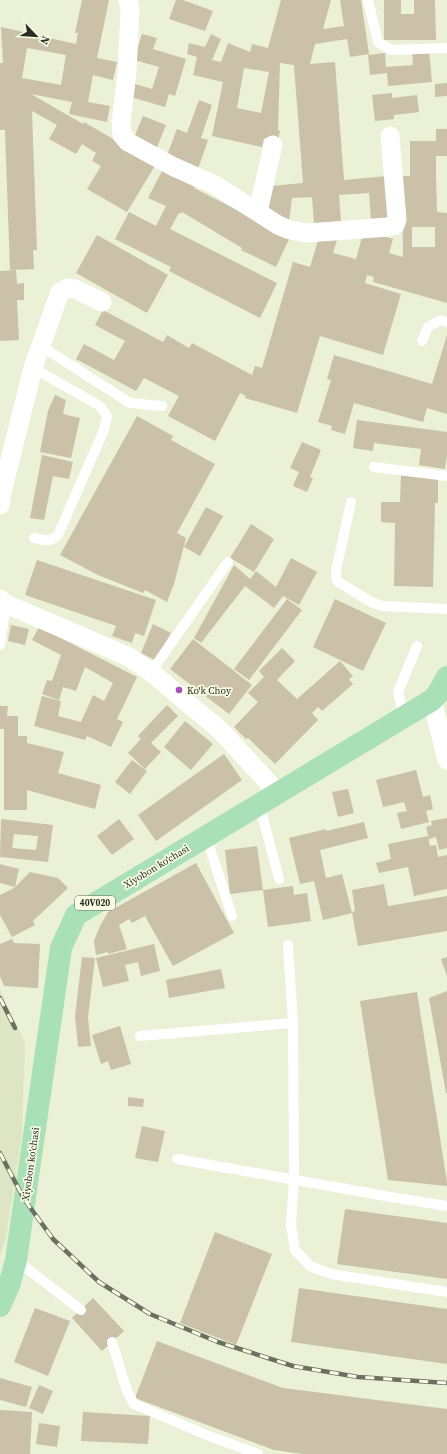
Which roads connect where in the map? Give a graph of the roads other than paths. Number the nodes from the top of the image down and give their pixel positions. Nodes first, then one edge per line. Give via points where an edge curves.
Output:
1 (128, 0) edge
2 (368, 0) edge
3 (447, 48) edge
4 (390, 136) dead end
5 (273, 145) dead end
6 (258, 212) junction
7 (102, 302) dead end
8 (447, 322) edge
9 (422, 341) dead end
10 (41, 346) junction
11 (33, 368) junction
12 (162, 406) dead end
13 (374, 467) dead end
14 (447, 476) edge
15 (351, 502) dead end
16 (0, 505) edge
17 (34, 538) dead end
18 (228, 562) dead end
19 (3, 602) edge
20 (447, 610) edge
21 (0, 645) edge
22 (417, 646) dead end
23 (151, 672) junction
24 (447, 677) edge
25 (432, 700) junction
26 (404, 717) junction
27 (447, 760) edge
28 (278, 793) junction
29 (259, 803) junction
30 (206, 836) junction
31 (279, 879) dead end
32 (232, 916) dead end
33 (288, 945) dead end
34 (294, 1023) junction
35 (140, 1036) dead end
36 (177, 1159) dead end
37 (294, 1179) junction
38 (447, 1206) edge
39 (16, 1260) junction
40 (447, 1292) edge
41 (0, 1306) edge
42 (81, 1310) dead end
43 (112, 1342) dead end
44 (258, 1454) edge

1 - 6 street via 130,16 122,135 128,142 174,167 215,185
2 - 3 lane via 378,42 384,47 391,50
4 - 6 street via 397,219 395,224 388,227 307,233 278,225
5 - 6 street
7 - 10 street via 75,289 68,288 60,292
8 - 9 lane via 440,320 428,327
10 - 11 street
10 - 12 lane via 130,403
11 - 16 street
11 - 17 lane via 100,406 107,416 104,430 58,535 54,540
13 - 14 lane
15 - 20 lane via 337,566 337,581 382,606
18 - 23 lane
19 - 21 lane
19 - 23 street via 127,656
22 - 26 lane via 398,692
23 - 28 street via 221,732
24 - 25 main road, Xiyobon koʻchasi / 40V020 via 437,696
25 - 26 main road, Xiyobon koʻchasi / 40V020
25 - 27 street
26 - 28 main road, Xiyobon koʻchasi / 40V020
28 - 29 main road, Xiyobon koʻchasi / 40V020
29 - 30 main road, Xiyobon koʻchasi / 40V020
29 - 31 lane
30 - 32 lane
30 - 39 main road, Xiyobon koʻchasi / 40V020 via 76,915 61,948
33 - 34 lane
34 - 35 lane
34 - 37 lane
36 - 37 lane
37 - 38 lane
37 - 40 lane via 291,1225 295,1250 310,1266 331,1274
39 - 41 main road, Xiyobon koʻchasi / 40V020
39 - 42 lane
43 - 44 lane via 127,1391 134,1404

